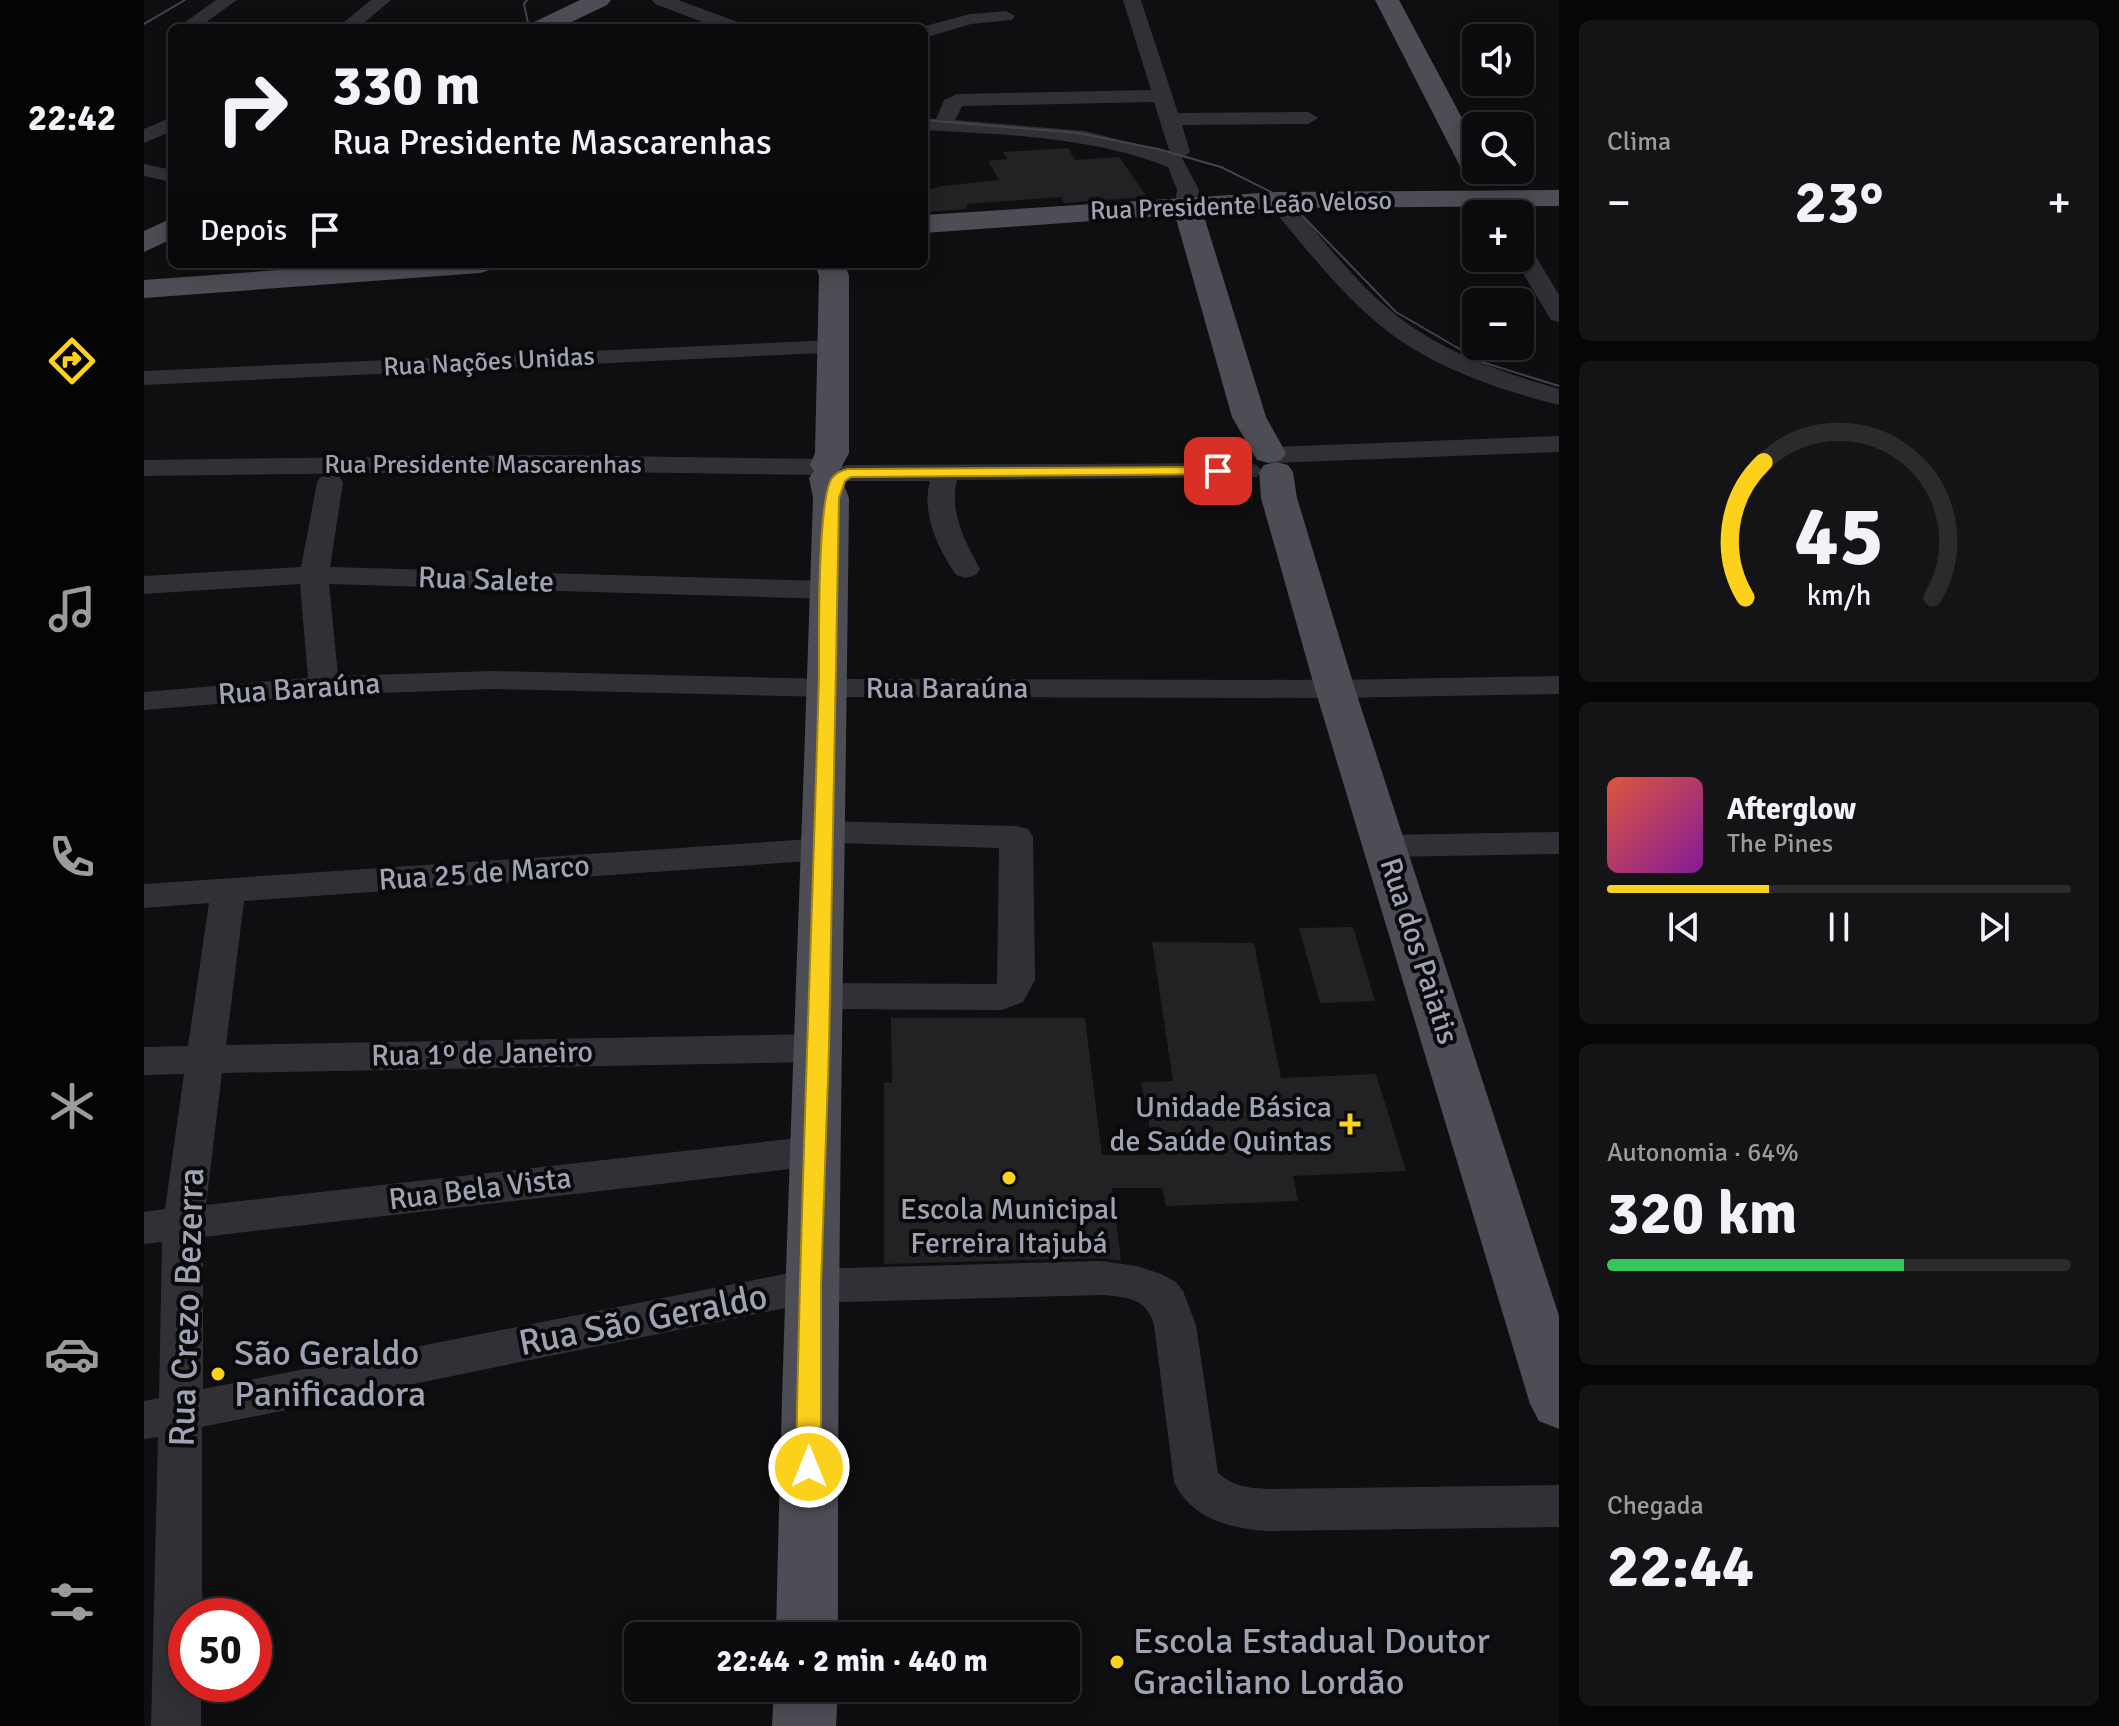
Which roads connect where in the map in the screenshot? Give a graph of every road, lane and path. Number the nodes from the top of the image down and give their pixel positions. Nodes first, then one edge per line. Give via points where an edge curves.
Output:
1 (228, 0) edge
2 (382, 0) edge
3 (599, 0) edge
4 (661, 0) edge
5 (1132, 0) edge
6 (1387, 0) edge
7 (1006, 16) dead end
8 (192, 24) edge
9 (351, 24) edge
10 (548, 24) edge
11 (725, 24) edge
12 (928, 31) edge
13 (1129, 58) dead end
14 (1151, 58) junction
15 (1137, 89) junction
16 (1163, 96) junction
17 (928, 118) edge
18 (1308, 118) dead end
19 (946, 119) junction
20 (1171, 119) junction
21 (928, 124) edge
22 (168, 125) edge
23 (144, 137) edge
24 (1149, 137) junction
25 (1462, 143) edge
26 (1178, 157) junction
27 (145, 170) edge
28 (168, 175) edge
29 (1559, 198) edge
30 (1277, 200) junction
31 (1534, 201) edge
32 (1186, 204) junction
33 (1462, 205) edge
34 (928, 224) edge
35 (168, 229) edge
36 (144, 243) edge
37 (426, 268) edge
38 (831, 268) edge
39 (1534, 272) edge
40 (144, 289) edge
41 (1559, 315) edge
42 (835, 347) junction
43 (144, 378) edge
44 (1559, 397) edge
45 (1559, 444) edge
46 (1559, 461) edge
47 (1261, 463) junction
48 (144, 468) edge
49 (833, 472) junction
50 (945, 475) junction
51 (330, 483) junction
52 (144, 484) edge
53 (966, 569) dead end
54 (314, 575) junction
55 (144, 585) edge
56 (828, 590) junction
57 (1559, 685) edge
58 (324, 686) junction
59 (829, 688) junction
60 (1335, 689) junction
61 (144, 701) edge
62 (823, 840) junction
63 (1559, 843) edge
64 (1385, 846) junction
65 (228, 891) junction
66 (144, 896) edge
67 (821, 996) junction
68 (819, 1048) junction
69 (205, 1059) junction
70 (144, 1061) edge
71 (816, 1151) junction
72 (163, 1226) edge
73 (810, 1286) junction
74 (1543, 1293) edge
75 (1559, 1404) edge
76 (163, 1416) edge
77 (1559, 1506) edge
78 (807, 1622) edge
79 (805, 1702) edge
80 (176, 1726) edge
81 (804, 1726) edge

1 - 8 street
2 - 9 street
3 - 10 main road
4 - 11 street
5 - 14 street, Rua dos Paiatis
6 - 25 main road
7 - 12 street
13 - 14 street
14 - 16 street, Rua dos Paiatis
15 - 16 street
15 - 19 street via 957,100
15 - 24 street, Rua dos Paiatis
16 - 20 street, Rua dos Paiatis
17 - 19 street
18 - 20 street
19 - 24 street
20 - 26 street, Rua dos Paiatis
21 - 24 street
22 - 23 street
24 - 26 street
24 - 32 street, Rua dos Paiatis via 1172,189
26 - 32 street, Rua dos Paiatis via 1188,190
27 - 28 street
29 - 31 main road, Rua Presidente Leão Veloso
30 - 32 main road, Rua Presidente Leão Veloso
30 - 33 main road, Rua Presidente Leão Veloso
30 - 44 street via 1337,270 1396,327 1464,365
32 - 34 main road, Rua Presidente Leão Veloso
32 - 47 main road, Rua dos Paiatis
35 - 36 main road
37 - 40 main road
38 - 42 main road
39 - 41 street
42 - 43 street, Rua Nações Unidas
42 - 49 main road
45 - 47 street, Rua Presidente Mascarenhas
46 - 47 street, Rua Presidente Mascarenhas
47 - 49 street, Rua Presidente Mascarenhas
47 - 50 street, Rua Presidente Mascarenhas
47 - 60 main road, Rua dos Paiatis
48 - 49 street, Rua Presidente Mascarenhas via 542,463
49 - 50 street, Rua Presidente Mascarenhas
49 - 51 street, Rua Presidente Mascarenhas
49 - 56 main road
50 - 53 street via 940,488 943,521
51 - 52 street, Rua Presidente Mascarenhas
51 - 54 street
54 - 55 street, Rua Salete
54 - 56 street, Rua Salete
54 - 58 street
56 - 59 main road
57 - 60 street, Rua Baraúna
58 - 59 street, Rua Baraúna via 493,680
58 - 61 street, Rua Baraúna
59 - 60 street, Rua Baraúna
59 - 62 main road
60 - 64 main road, Rua dos Paiatis
62 - 65 street, Rua 25 de Marco
62 - 67 main road
62 - 67 street, Rua 25 de Marco via 1016,837 1017,980 1002,997
63 - 64 street
64 - 74 main road, Rua dos Paiatis
65 - 66 street, Rua 25 de Marco
65 - 69 street, Rua Crezo Bezerra
67 - 68 main road
68 - 69 street, Rua 1º de Janeiro
68 - 71 main road
69 - 70 street, Rua 1º de Janeiro
69 - 72 street, Rua Crezo Bezerra
71 - 72 street, Rua Bela Vista
71 - 73 main road
72 - 76 street, Rua Crezo Bezerra
73 - 76 street, Rua São Geraldo
73 - 77 street, Rua São Geraldo via 1130,1281 1167,1301 1197,1482 1219,1502 1269,1510
73 - 78 main road
74 - 75 main road, Rua dos Paiatis
76 - 80 street, Rua Crezo Bezerra
79 - 81 main road

